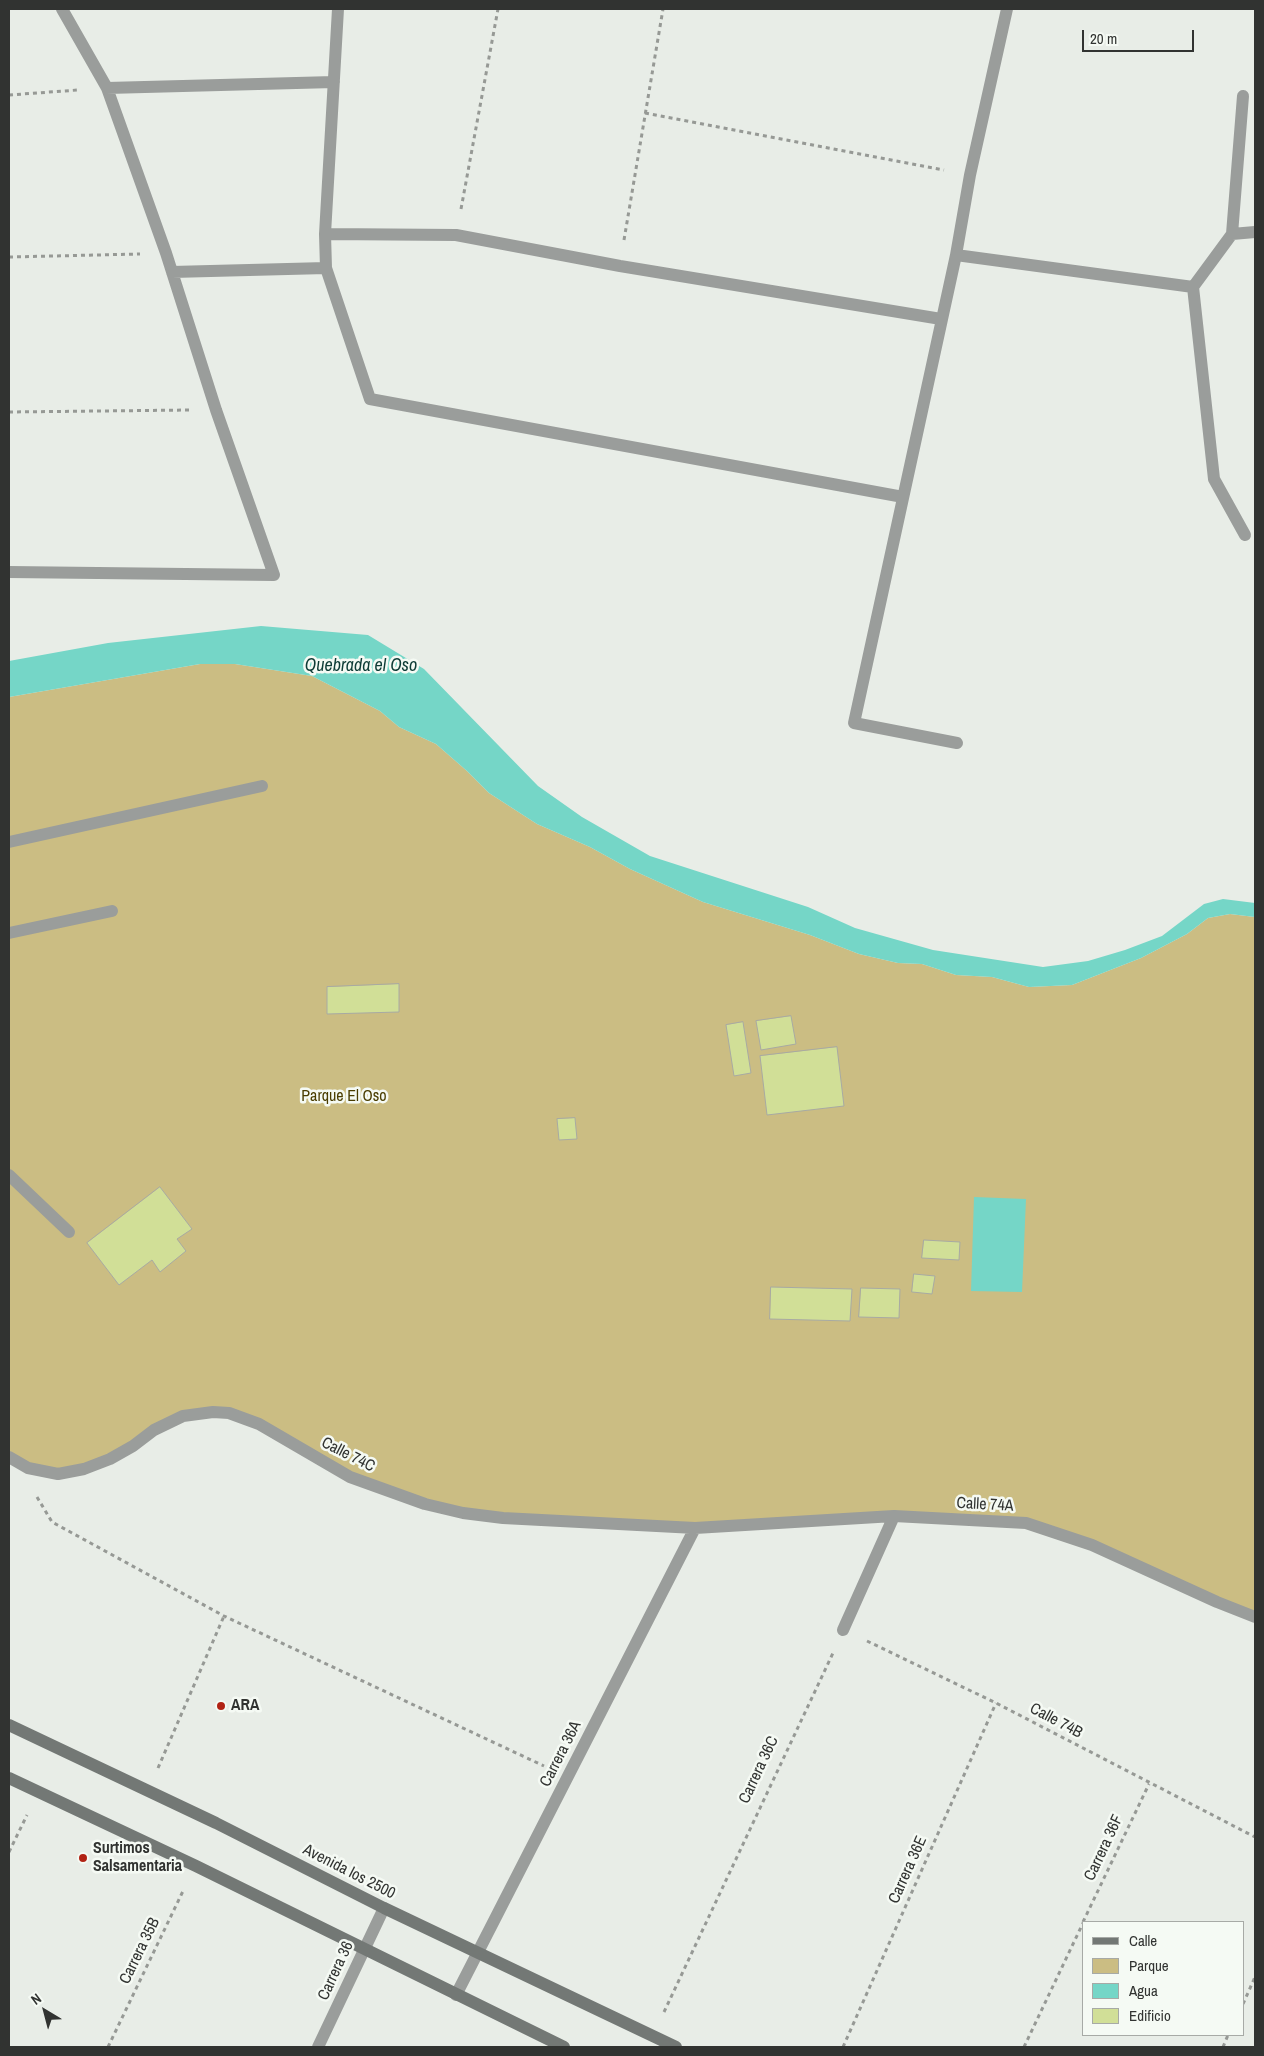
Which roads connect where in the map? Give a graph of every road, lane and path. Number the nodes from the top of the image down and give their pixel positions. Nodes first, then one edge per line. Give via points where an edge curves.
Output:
1 (62, 9) edge
2 (338, 9) edge
3 (498, 9) edge
4 (662, 9) edge
5 (1007, 9) edge
6 (334, 82) junction
7 (107, 88) junction
8 (9, 95) edge
9 (1243, 96) dead end
10 (645, 113) junction
11 (970, 175) junction
12 (1255, 232) edge
13 (325, 234) junction
14 (456, 234) junction
15 (1232, 234) junction
16 (166, 254) junction
17 (956, 255) junction
18 (9, 257) edge
19 (620, 266) junction
20 (326, 268) junction
21 (172, 272) junction
22 (1193, 287) junction
23 (941, 319) junction
24 (216, 410) junction
25 (9, 412) edge
26 (903, 497) junction
27 (1246, 535) dead end
28 (9, 572) edge
29 (957, 743) dead end
30 (262, 786) dead end
31 (9, 842) edge
32 (112, 911) dead end
33 (9, 933) edge
34 (9, 1176) edge
35 (69, 1232) dead end
36 (11, 1459) edge
37 (894, 1516) junction
38 (695, 1528) junction
39 (224, 1616) junction
40 (1255, 1617) edge
41 (843, 1630) junction
42 (996, 1703) junction
43 (9, 1725) edge
44 (567, 1777) junction
45 (9, 1778) edge
46 (1149, 1784) junction
47 (148, 1791) junction
48 (39, 1792) junction
49 (1255, 1837) edge
50 (9, 1852) edge
51 (196, 1866) junction
52 (384, 1908) junction
53 (1083, 1921) edge
54 (1082, 1924) edge
55 (364, 1950) junction
56 (476, 1953) junction
57 (1255, 1977) edge
58 (1254, 1983) edge
59 (456, 1995) junction
60 (1244, 2002) edge
61 (652, 2037) junction
62 (108, 2047) edge
63 (318, 2047) edge
64 (564, 2047) edge
65 (676, 2047) edge
66 (843, 2047) edge
67 (1024, 2047) edge

1 - 7 street
2 - 6 street
3 - 14 path
4 - 10 path
5 - 11 street
6 - 7 street
6 - 13 street
7 - 8 path
7 - 16 street
9 - 15 street
10 - 11 path
10 - 19 path
11 - 17 street
12 - 15 street
13 - 14 street
13 - 20 street
14 - 19 street
15 - 22 street
16 - 18 path
16 - 21 street
17 - 22 street
17 - 23 street
19 - 23 street
20 - 21 street
20 - 26 street via 370,399
21 - 24 street
22 - 27 street via 1214,479
23 - 26 street
24 - 25 path
24 - 28 street via 274,575
26 - 29 street via 854,723
30 - 31 street
32 - 33 street
34 - 35 street
36 - 38 street, Calle 74C via 28,1468 58,1474 84,1468 110,1459 168,1422 183,1416 213,1412 244,1417 350,1477 425,1504 503,1518
36 - 39 path via 52,1522
37 - 38 street, Calle 74A
37 - 40 street, Calle 74A via 1026,1523 1092,1545
37 - 41 street
38 - 44 street, Carrera 36A
39 - 44 path
39 - 47 path
41 - 42 path, Calle 74B
41 - 61 path, Carrera 36C
42 - 46 path, Calle 74B
42 - 66 path, Carrera 36E
43 - 47 main road, Avenida los 2500
44 - 56 street, Carrera 36A
45 - 48 main road
46 - 49 path, Calle 74B
46 - 53 path, Carrera 36F
47 - 52 main road, Avenida los 2500
48 - 50 path
48 - 51 main road
51 - 55 main road
51 - 62 path, Carrera 35B
52 - 55 street, Carrera 36
52 - 56 main road, Avenida los 2500
54 - 67 path, Carrera 36F
55 - 59 main road
55 - 63 street, Carrera 36
56 - 59 street, Carrera 36A
56 - 61 main road, Avenida los 2500
57 - 58 path
58 - 60 path
59 - 64 main road
61 - 65 main road, Avenida los 2500

